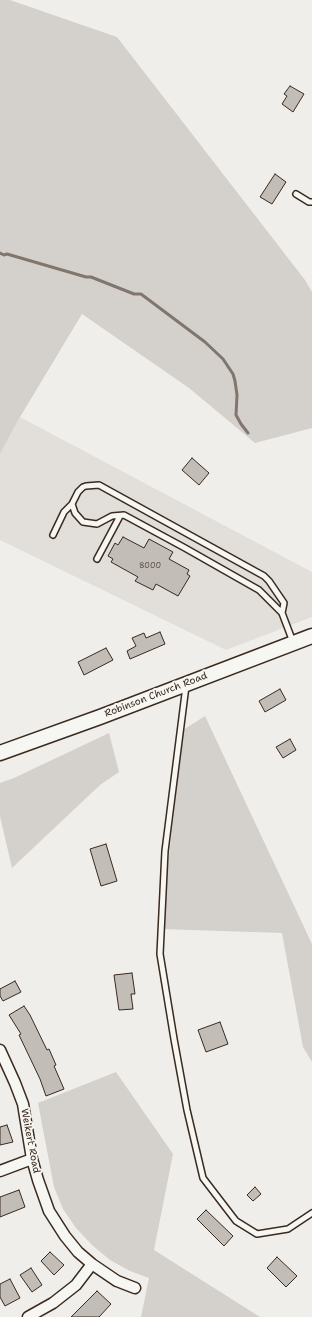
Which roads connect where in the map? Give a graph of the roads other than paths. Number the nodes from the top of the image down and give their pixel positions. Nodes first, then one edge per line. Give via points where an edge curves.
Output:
1 (296, 194) dead end
2 (312, 202) edge
3 (72, 504) junction
4 (120, 516) junction
5 (53, 535) dead end
6 (97, 559) dead end
7 (282, 612) junction
8 (312, 636) edge
9 (294, 643) junction
10 (186, 683) junction
11 (0, 753) edge
12 (0, 1050) edge
13 (32, 1159) junction
14 (0, 1171) edge
15 (312, 1213) edge
16 (92, 1264) junction
17 (136, 1288) dead end
18 (28, 1317) edge

1 - 2 lane
3 - 4 lane via 75,513 83,522 97,524 112,516
3 - 5 lane via 64,512
3 - 7 lane via 83,487 99,485 264,576 284,603
4 - 6 lane
4 - 7 lane via 124,515 253,586
7 - 9 lane
8 - 9 street, Robinson Church Road
9 - 10 street, Robinson Church Road
10 - 11 street, Robinson Church Road
10 - 15 lane via 165,851 160,954 187,1110 203,1178 236,1221 258,1234 288,1229
12 - 13 street, Weikert Road via 23,1104
13 - 14 street
13 - 16 street, Weikert Road via 49,1211 65,1236
16 - 17 street, Weikert Road via 117,1281
16 - 18 street via 76,1285 53,1303

